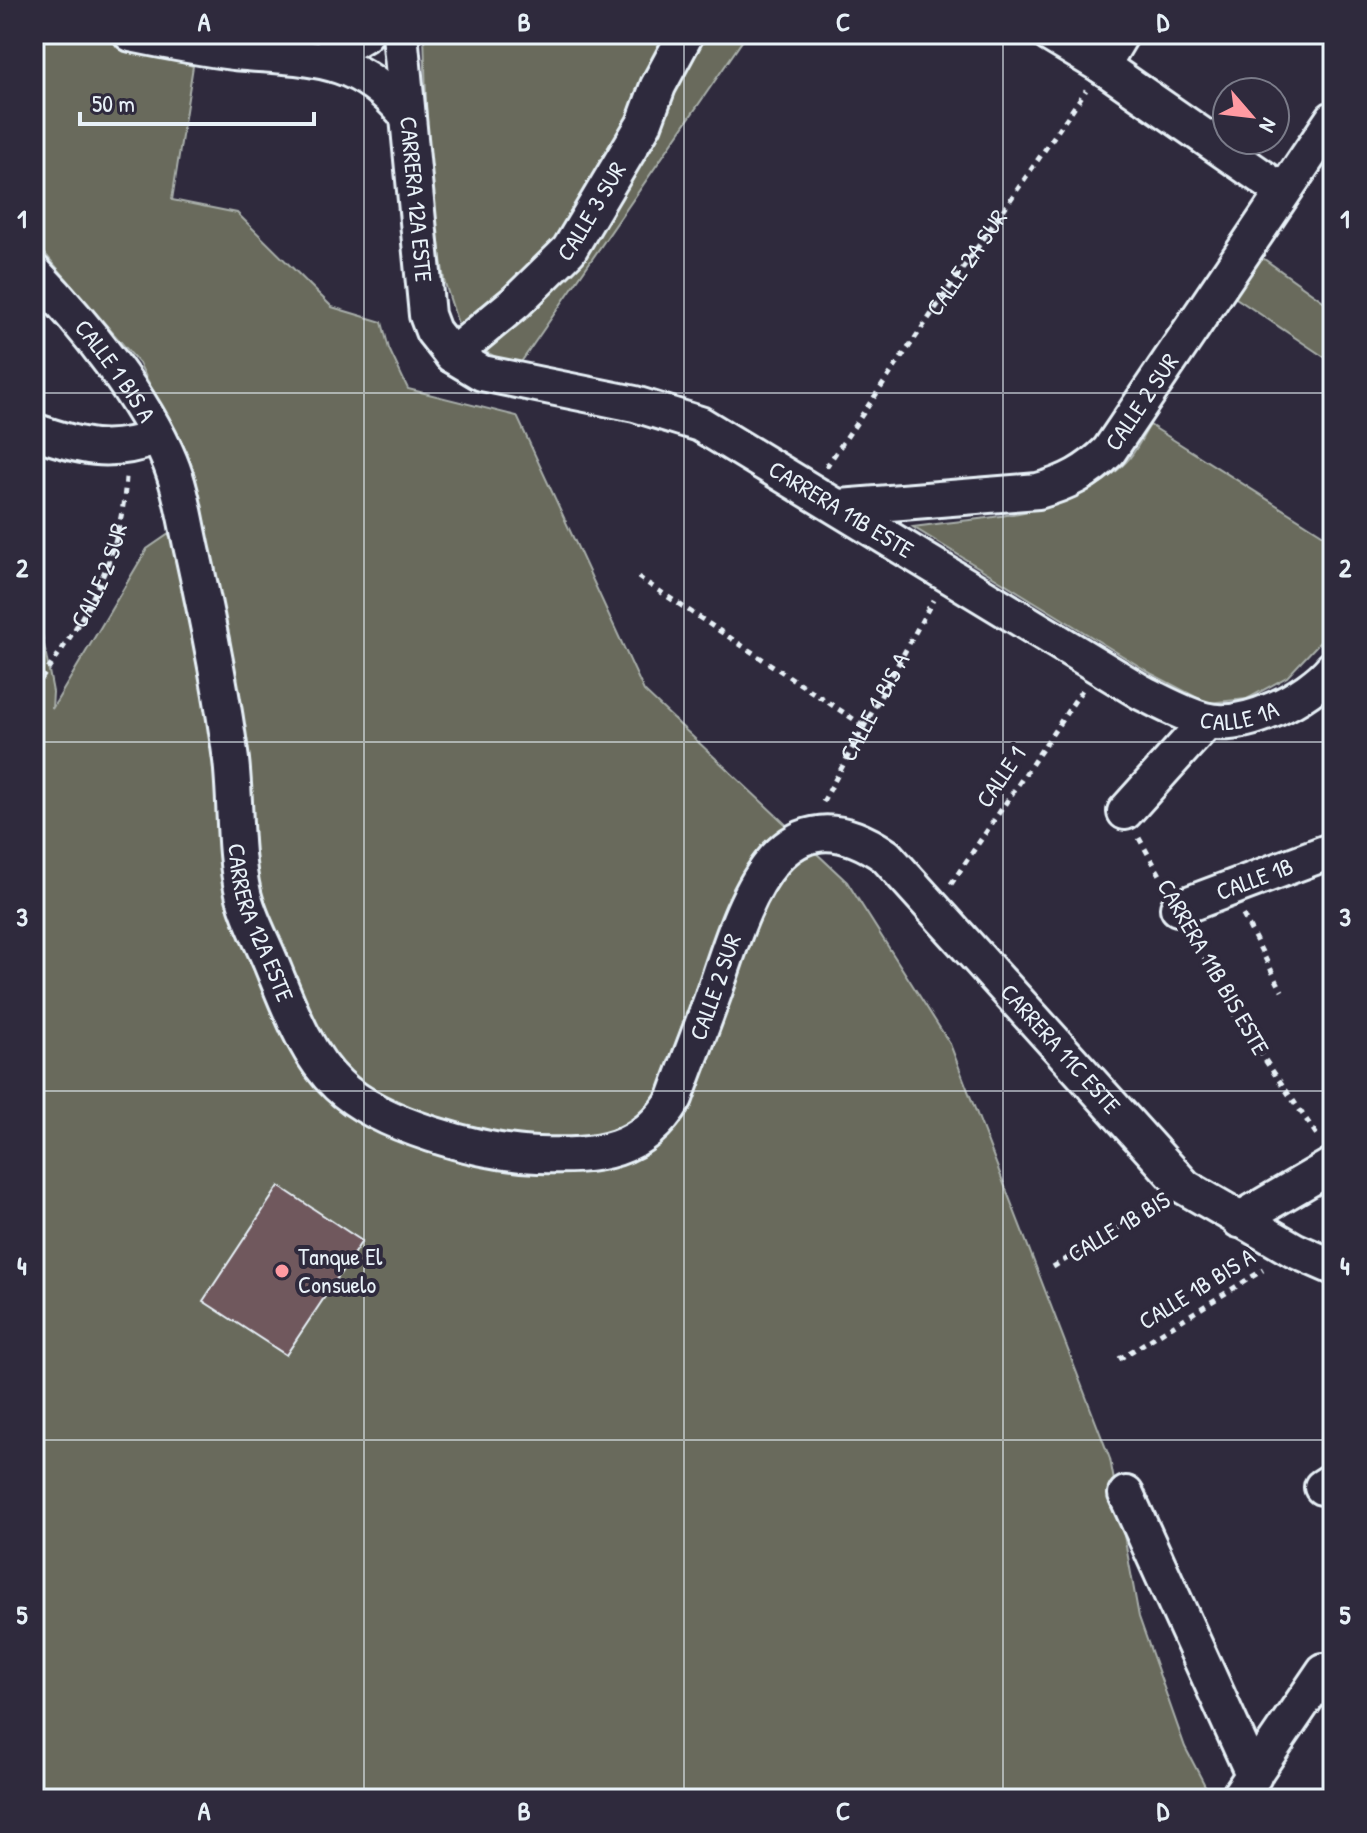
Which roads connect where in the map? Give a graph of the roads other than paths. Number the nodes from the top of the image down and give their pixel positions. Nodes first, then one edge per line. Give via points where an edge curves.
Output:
1 (131, 34) edge
2 (365, 34) edge
3 (400, 34) edge
4 (686, 34) edge
5 (1049, 34) edge
6 (1121, 34) edge
7 (323, 59) junction
8 (1102, 66) junction
9 (406, 114) junction
10 (1333, 119) edge
11 (1282, 191) junction
12 (34, 272) edge
13 (452, 355) junction
14 (34, 431) edge
15 (141, 443) junction
16 (840, 507) junction
17 (1333, 668) edge
18 (1207, 721) junction
19 (1125, 812) road end
20 (801, 841) joint
21 (1333, 850) edge
22 (1178, 908) road end
23 (637, 1141) joint
24 (1329, 1156) edge
25 (1239, 1220) junction
26 (1333, 1267) edge
27 (1126, 1494) dead end
28 (1324, 1671) dead end
29 (1246, 1788) edge

1 - 7 street
2 - 7 street
3 - 9 street, CARRERA 12A ESTE
4 - 13 street, CALLE 3 SUR via 644,124 569,250
5 - 8 street
6 - 8 street
7 - 9 street via 369,78
8 - 11 street
9 - 13 street, CARRERA 12A ESTE via 427,315
10 - 11 street, CALLE 2 SUR
11 - 16 street, CALLE 2 SUR via 1109,451 1094,465 1038,491
12 - 15 street, CALLE 1 BIS A via 133,395
13 - 16 street, CARRERA 11B ESTE via 498,378 635,404 700,424
14 - 15 street via 100,449
15 - 23 street, CARRERA 12A ESTE via 169,461 206,611 230,758 243,893 313,1054 337,1085 369,1108 433,1134 524,1155 593,1153
16 - 18 street, CARRERA 11B ESTE via 1141,692
17 - 18 street, CALLE 1A via 1313,687 1273,709
18 - 19 street, CALLE 1A
20 - 23 street, CALLE 2 SUR via 787,846 756,882 675,1098
20 - 25 street, CARRERA 11C ESTE via 837,835 886,856 1185,1187
21 - 22 street, CALLE 1B
24 - 25 street
25 - 26 street, CARRERA 11C ESTE
27 - 29 street
28 - 29 street

